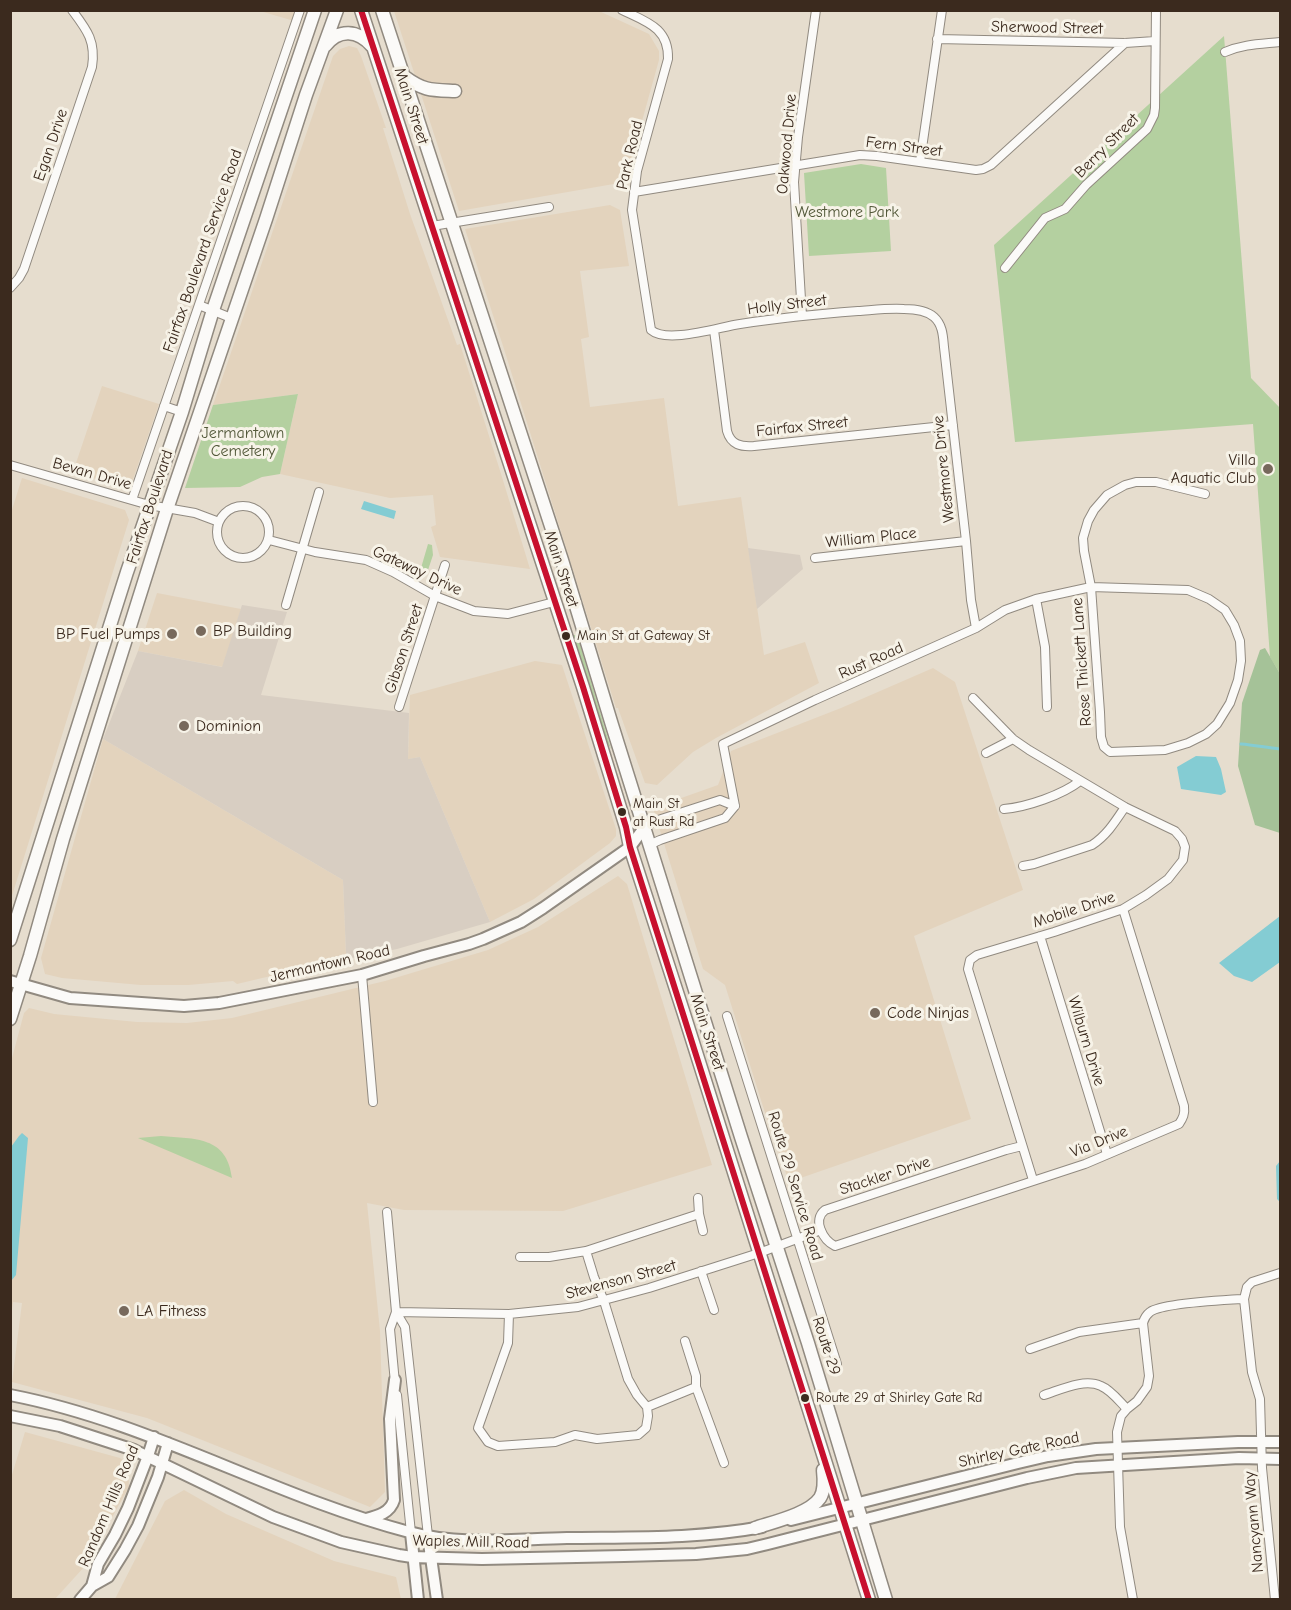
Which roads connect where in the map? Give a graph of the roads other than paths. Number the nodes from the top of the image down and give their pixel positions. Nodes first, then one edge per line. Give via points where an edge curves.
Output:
1 (72, 10) edge
2 (300, 10) edge
3 (337, 10) edge
4 (361, 10) edge
5 (382, 10) edge
6 (622, 10) edge
7 (816, 10) edge
8 (942, 10) edge
9 (1156, 10) edge
10 (314, 11) edge
11 (937, 39) junction
12 (1155, 41) junction
13 (1281, 42) edge
14 (1125, 43) junction
15 (323, 48) junction
16 (374, 49) junction
17 (1225, 52) dead end
18 (405, 77) junction
19 (455, 91) dead end
20 (270, 96) junction
21 (285, 100) junction
22 (920, 162) junction
23 (795, 165) junction
24 (634, 192) junction
25 (549, 207) dead end
26 (451, 222) junction
27 (432, 226) junction
28 (1005, 268) dead end
29 (10, 288) edge
30 (199, 305) junction
31 (213, 310) junction
32 (928, 313) joint
33 (802, 316) junction
34 (231, 318) junction
35 (651, 330) joint
36 (714, 330) junction
37 (164, 406) junction
38 (182, 412) junction
39 (953, 425) junction
40 (10, 465) edge
41 (319, 492) dead end
42 (1204, 494) dead end
43 (132, 500) junction
44 (149, 505) junction
45 (166, 509) junction
46 (219, 522) junction
47 (269, 540) junction
48 (966, 541) junction
49 (303, 549) junction
50 (815, 558) dead end
51 (445, 565) dead end
52 (1091, 587) junction
53 (435, 596) junction
54 (1036, 599) junction
55 (554, 602) junction
56 (286, 605) dead end
57 (975, 628) junction
58 (973, 698) dead end
59 (1047, 706) dead end
60 (399, 707) dead end
61 (81, 718) junction
62 (99, 728) junction
63 (1013, 739) junction
64 (986, 753) dead end
65 (1080, 781) junction
66 (735, 806) junction
67 (1125, 807) junction
68 (1004, 809) dead end
69 (644, 828) junction
70 (649, 845) junction
71 (630, 847) junction
72 (40, 850) junction
73 (57, 860) junction
74 (1023, 866) dead end
75 (1123, 909) junction
76 (1040, 936) junction
77 (10, 940) edge
78 (362, 975) junction
79 (15, 983) edge
80 (727, 1016) dead end
81 (10, 1019) edge
82 (373, 1102) dead end
83 (741, 1137) joint
84 (1022, 1146) junction
85 (1107, 1154) junction
86 (1033, 1180) junction
87 (698, 1198) dead end
88 (387, 1212) dead end
89 (699, 1214) junction
90 (821, 1230) junction
91 (703, 1231) dead end
92 (797, 1238) junction
93 (776, 1246) junction
94 (586, 1251) junction
95 (759, 1253) junction
96 (520, 1257) dead end
97 (701, 1271) junction
98 (1281, 1273) edge
99 (1244, 1299) junction
100 (604, 1301) junction
101 (714, 1310) dead end
102 (396, 1312) junction
103 (509, 1314) junction
104 (1143, 1323) junction
105 (685, 1341) dead end
106 (1030, 1349) dead end
107 (837, 1364) dead end
108 (395, 1380) junction
109 (696, 1387) junction
110 (10, 1395) edge
111 (1044, 1395) dead end
112 (647, 1407) junction
113 (1126, 1409) junction
114 (10, 1416) edge
115 (815, 1430) junction
116 (154, 1437) junction
117 (1261, 1442) junction
118 (1281, 1442) edge
119 (168, 1443) junction
120 (1116, 1448) junction
121 (148, 1456) junction
122 (1262, 1458) junction
123 (1281, 1459) edge
124 (162, 1463) junction
125 (724, 1463) dead end
126 (1117, 1465) junction
127 (857, 1504) junction
128 (840, 1508) junction
129 (365, 1519) junction
130 (861, 1520) junction
131 (845, 1524) junction
132 (755, 1528) junction
133 (411, 1533) junction
134 (428, 1536) junction
135 (412, 1557) junction
136 (431, 1558) junction
137 (92, 1586) junction
138 (80, 1599) edge
139 (418, 1599) edge
140 (438, 1599) edge
141 (869, 1599) edge
142 (886, 1599) edge
143 (1133, 1599) edge
144 (1275, 1599) edge

1 - 29 street, Egan Drive via 90,36 92,67 24,269
2 - 20 street, Fairfax Boulevard Service Road
3 - 15 main road, Fairfax Boulevard
4 - 16 main road, Main Street
5 - 18 main road, Main Street
6 - 24 street, Park Road via 662,33 669,51
7 - 23 street, Oakwood Drive
8 - 11 street
9 - 12 street, Berry Street
10 - 21 main road, Fairfax Boulevard
11 - 14 street, Sherwood Street
11 - 22 street
12 - 14 street, Sherwood Street
12 - 28 street, Berry Street via 1155,108 1151,123 1065,209 1045,218
13 - 17 street via 1245,45
14 - 22 street, Fern Street via 991,165 976,170
15 - 16 main road via 334,37 346,33 366,39
15 - 34 main road, Fairfax Boulevard
16 - 27 main road, Main Street
18 - 19 main road via 425,89
18 - 26 main road, Main Street
20 - 21 street
20 - 30 street, Fairfax Boulevard Service Road
21 - 31 main road, Fairfax Boulevard
22 - 23 street, Fern Street via 860,155
23 - 24 street, Fern Street
23 - 33 street, Oakwood Drive
24 - 35 street, Park Road via 633,210
25 - 26 street
26 - 27 street
26 - 69 main road, Main Street via 562,560
27 - 55 main road, Main Street
30 - 31 street
30 - 37 street, Fairfax Boulevard Service Road
31 - 34 street
31 - 38 main road, Fairfax Boulevard
32 - 33 street, Holly Street via 896,308
32 - 39 street, Westmore Drive via 942,330
33 - 36 street, Holly Street
34 - 45 main road, Fairfax Boulevard
35 - 36 street, Holly Street via 664,336
36 - 39 street, Fairfax Street via 727,431 736,444 754,446
37 - 38 street
37 - 43 street, Fairfax Boulevard Service Road
38 - 44 main road, Fairfax Boulevard
39 - 48 street, Westmore Drive
40 - 43 street, Bevan Drive
41 - 49 street
42 - 52 street, Rose Thickett Lane via 1145,482 1125,485 1107,495 1094,510 1084,532
43 - 44 street, Bevan Drive
44 - 45 street, Bevan Drive
44 - 61 main road, Fairfax Boulevard
45 - 46 street via 195,513
45 - 62 main road, Fairfax Boulevard
46 - 47 street via 231,509 248,506 268,523
46 - 47 street via 221,547 234,557 258,554
47 - 49 street, Gateway Drive
48 - 50 street, William Place
48 - 57 street, Westmore Drive
49 - 53 street, Gateway Drive via 366,560
49 - 56 street
51 - 53 street, Gibson Street
52 - 52 street, Rose Thickett Lane via 1188,590 1225,610 1240,641 1241,661 1230,704 1206,735 1164,750 1110,752 1104,747
52 - 54 street, Rust Road
53 - 55 street, Gateway Drive via 474,611 508,614
53 - 60 street, Gibson Street
54 - 57 street, Rust Road via 1005,610
54 - 59 street via 1045,647
55 - 71 main road, Main Street
57 - 66 street, Rust Road via 723,744
58 - 63 street, Mobile Drive
61 - 62 main road
61 - 72 main road, Fairfax Boulevard
62 - 73 main road, Fairfax Boulevard
63 - 64 street
63 - 65 street, Mobile Drive
65 - 67 street, Mobile Drive
65 - 68 street via 1057,795
66 - 69 street via 720,800
66 - 70 street via 725,818
67 - 74 street via 1113,826 1092,845
67 - 75 street, Mobile Drive via 1175,831 1185,850 1183,860 1168,879
69 - 70 main road, Main Street
69 - 71 main road, Jermantown Road
70 - 71 main road, Jermantown Road
70 - 83 main road, Main Street
71 - 78 main road, Jermantown Road via 503,931
71 - 95 main road, Main Street
72 - 73 main road
72 - 77 main road, Fairfax Boulevard
73 - 79 main road, Fairfax Boulevard via 30,956
75 - 76 street, Mobile Drive
75 - 85 street, Via Drive via 1185,1113 1175,1126
76 - 84 street, Mobile Drive via 977,955 970,960 968,969
76 - 85 street, Wilburn Drive
78 - 79 main road, Jermantown Road via 219,1003 184,1006 70,998
78 - 82 street
79 - 81 main road, Fairfax Boulevard
80 - 92 street, Route 29 Service Road
83 - 93 main road, Route 29
84 - 86 street, Mobile Drive
84 - 90 street, Stackler Drive via 825,1210 819,1216
85 - 86 street, Via Drive
86 - 90 street, Via Drive via 835,1246
87 - 89 street
88 - 102 street
89 - 91 street
89 - 94 street
90 - 92 street
92 - 93 street
92 - 107 street, Route 29 Service Road
93 - 95 street, Stevenson Street
93 - 127 main road, Route 29
94 - 96 street
94 - 100 street
95 - 97 street, Stevenson Street
95 - 115 main road
97 - 100 street, Stevenson Street
97 - 101 street
98 - 99 street via 1252,1282
99 - 104 street via 1173,1305 1152,1310
99 - 117 street, Nancyann Way via 1252,1372 1260,1399
100 - 103 street, Stevenson Street
100 - 112 street via 628,1379
102 - 103 street, Stevenson Street
102 - 108 street via 390,1329
102 - 134 street via 405,1327
103 - 112 street via 508,1343 478,1428 488,1442 498,1446 555,1442 575,1435 597,1439 638,1435 646,1428
104 - 106 street via 1079,1332
104 - 113 street via 1148,1387
105 - 109 street
108 - 129 main road via 390,1419 394,1500 383,1514
108 - 133 street
109 - 112 street
109 - 125 street
110 - 116 main road, Waples Mill Road
111 - 113 street via 1089,1383 1101,1386
113 - 120 street via 1118,1422
114 - 121 main road, Waples Mill Road via 60,1426
115 - 128 main road
115 - 132 main road via 824,1483 819,1498 803,1511
116 - 119 main road, Waples Mill Road
116 - 121 main road, Random Hills Road
117 - 118 main road, Shirley Gate Road
117 - 120 main road, Shirley Gate Road
117 - 122 street, Nancyann Way
119 - 124 main road, Random Hills Road
119 - 129 main road, Waples Mill Road via 283,1491
120 - 126 street
120 - 127 main road, Shirley Gate Road via 1048,1456
121 - 124 main road, Waples Mill Road
121 - 137 main road, Random Hills Road via 128,1508 98,1564
122 - 123 main road, Shirley Gate Road
122 - 126 main road, Shirley Gate Road
122 - 144 street, Nancyann Way
124 - 135 main road, Waples Mill Road via 258,1511 316,1533
124 - 137 main road, Random Hills Road via 125,1550 108,1577
126 - 130 main road, Shirley Gate Road via 1027,1478
126 - 143 street via 1120,1527
127 - 128 main road, Shirley Gate Road
127 - 130 main road, Route 29
128 - 131 main road
128 - 132 main road, Waples Mill Road
129 - 133 main road, Waples Mill Road
130 - 131 main road, Shirley Gate Road
130 - 142 main road, Route 29
131 - 136 main road, Waples Mill Road via 747,1549 696,1554
131 - 141 main road
132 - 134 main road, Waples Mill Road via 695,1535 482,1540
133 - 134 main road, Waples Mill Road
133 - 135 main road
134 - 136 main road
135 - 136 main road, Waples Mill Road
135 - 139 main road
136 - 140 main road
137 - 138 main road, Random Hills Road

